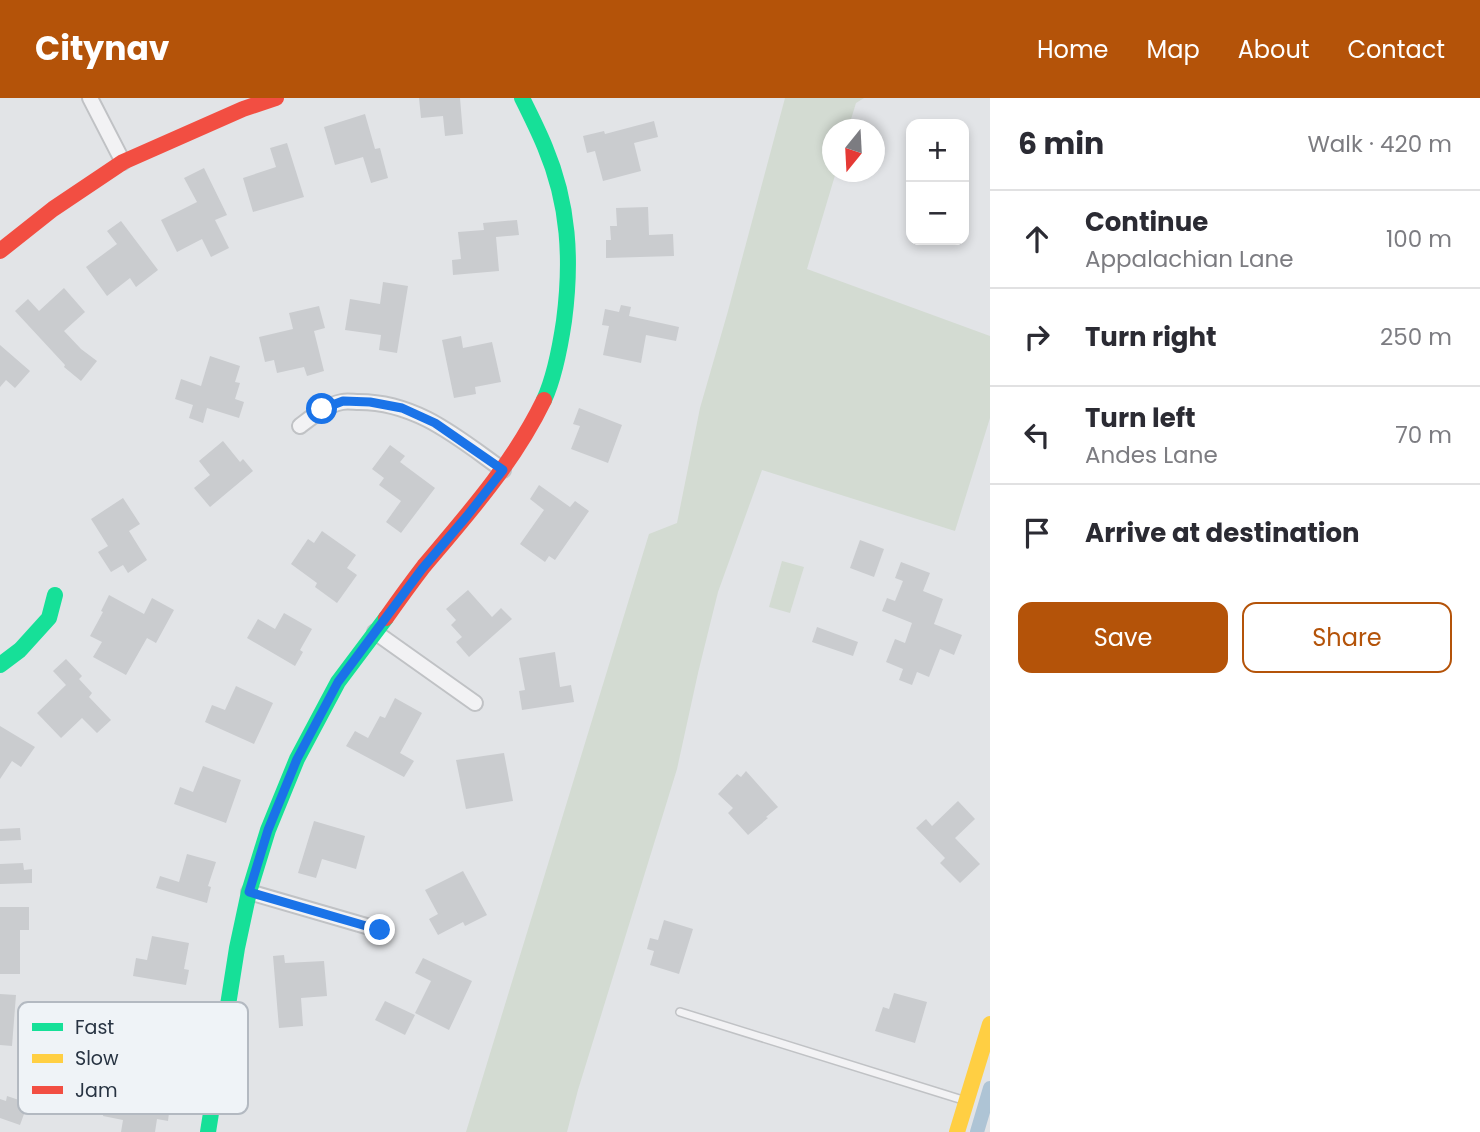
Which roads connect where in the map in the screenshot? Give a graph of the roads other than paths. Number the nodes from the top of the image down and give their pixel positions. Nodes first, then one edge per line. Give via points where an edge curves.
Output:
1 (90, 98) edge
2 (276, 98) edge
3 (522, 98) edge
4 (123, 162) junction
5 (0, 251) edge
6 (300, 426) dead end
7 (503, 470) junction
8 (55, 595) dead end
9 (375, 632) junction
10 (0, 665) edge
11 (475, 704) dead end
12 (249, 892) junction
13 (380, 930) dead end
14 (228, 1002) edge
15 (680, 1012) dead end
16 (990, 1024) edge
17 (966, 1101) junction
18 (211, 1114) edge
19 (208, 1132) edge
20 (957, 1132) edge

1 - 4 street
2 - 4 street
3 - 7 street via 546,148 563,203 569,247 567,298 548,391
4 - 5 street
6 - 7 street via 322,409 343,401 402,408 435,423
7 - 9 street
8 - 10 street via 49,618
9 - 11 street
9 - 12 street via 338,682 297,759
12 - 13 street
12 - 14 street
15 - 17 lane
16 - 17 street
17 - 20 street
18 - 19 street

